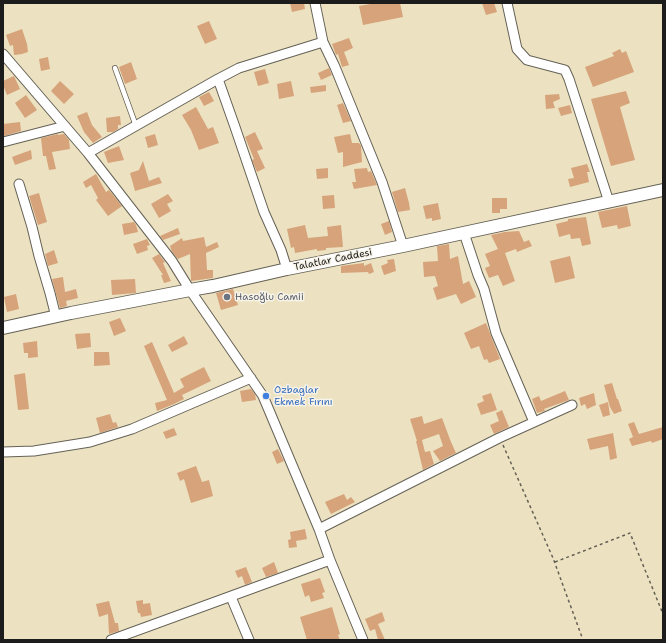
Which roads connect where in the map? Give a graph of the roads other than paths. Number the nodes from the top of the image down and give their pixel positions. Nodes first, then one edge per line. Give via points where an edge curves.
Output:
1 (315, 3) edge
2 (507, 3) edge
3 (323, 42) junction
4 (3, 54) edge
5 (115, 68) dead end
6 (218, 79) junction
7 (65, 126) junction
8 (136, 126) junction
9 (3, 142) edge
10 (88, 153) junction
11 (19, 184) dead end
12 (663, 190) edge
13 (609, 202) junction
14 (464, 233) junction
15 (403, 246) junction
16 (287, 269) junction
17 (190, 290) junction
18 (56, 316) junction
19 (3, 328) edge
20 (251, 378) junction
21 (572, 405) dead end
22 (534, 422) junction
23 (3, 452) edge
24 (319, 529) junction
25 (330, 560) junction
26 (231, 597) junction
27 (111, 640) edge
28 (249, 640) edge
29 (363, 640) edge

1 - 3 street
2 - 13 street via 517,49 527,60 565,70
3 - 6 street via 239,68
3 - 15 street via 382,182
4 - 7 street
5 - 8 lane
6 - 8 street
6 - 16 street via 264,212
7 - 9 street
7 - 10 street
8 - 10 street
10 - 17 street via 172,261
11 - 18 street
12 - 13 street, Talatlar Caddesi
13 - 14 street, Talatlar Caddesi
14 - 15 street, Talatlar Caddesi
14 - 22 street via 496,333
15 - 16 street, Talatlar Caddesi
16 - 17 street, Talatlar Caddesi
17 - 18 street, Talatlar Caddesi
17 - 20 street
18 - 19 street, Talatlar Caddesi
20 - 23 street via 132,429 90,442 34,451
20 - 24 street via 264,396
21 - 22 street
22 - 24 street
24 - 25 street
25 - 26 street
25 - 29 street
26 - 27 street
26 - 28 street

